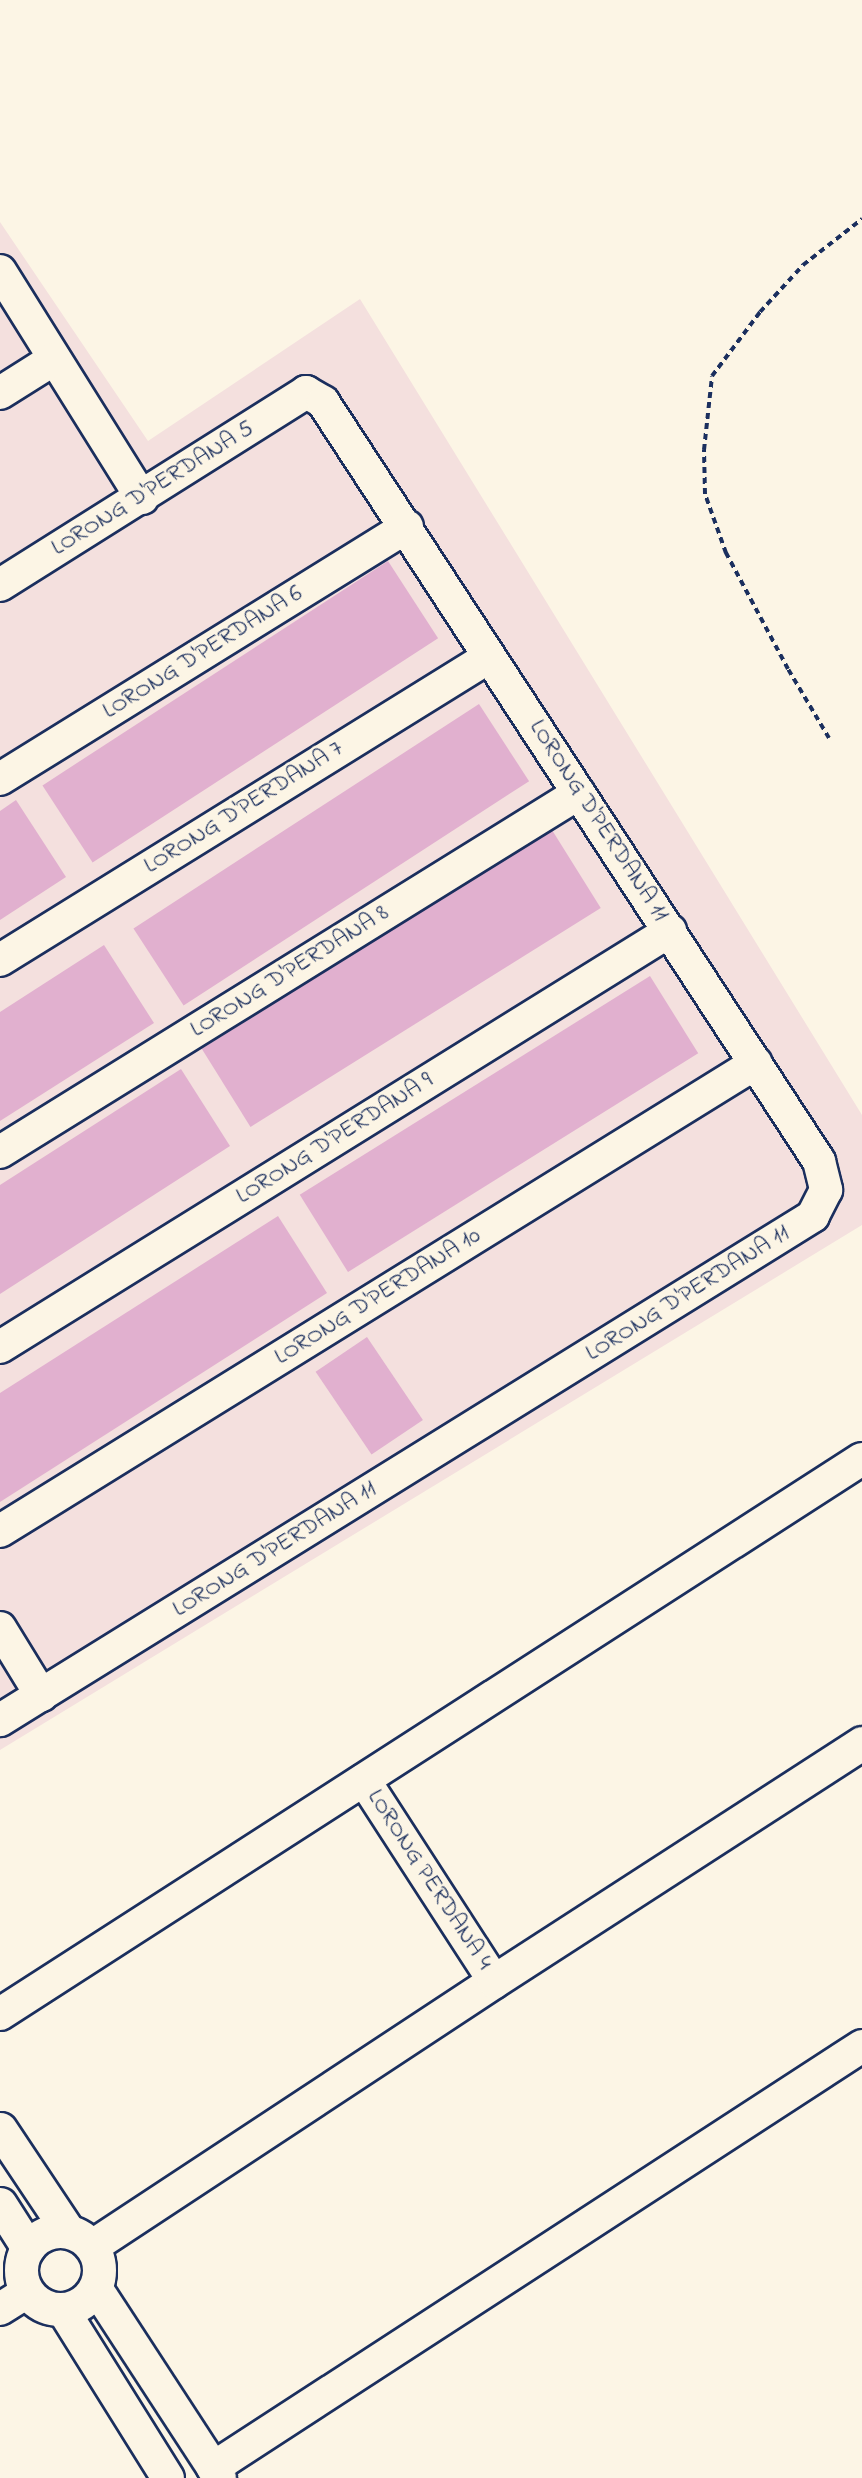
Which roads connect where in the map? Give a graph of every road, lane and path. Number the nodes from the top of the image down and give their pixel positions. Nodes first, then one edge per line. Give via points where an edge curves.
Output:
1 (862, 219) edge
2 (0, 271) edge
3 (54, 359) junction
4 (306, 392) joint
5 (0, 393) edge
6 (142, 498) junction
7 (407, 527) junction
8 (0, 585) edge
9 (489, 657) junction
10 (829, 738) dead end
11 (0, 779) edge
12 (579, 793) junction
13 (670, 932) junction
14 (0, 960) edge
15 (756, 1063) junction
16 (0, 1152) edge
17 (0, 1347) edge
18 (862, 1459) edge
19 (0, 1531) edge
20 (0, 1628) edge
21 (41, 1695) junction
22 (0, 1720) edge
23 (862, 1743) edge
24 (364, 1780) junction
25 (494, 1981) junction
26 (0, 2014) edge
27 (862, 2046) edge
28 (0, 2129) edge
29 (0, 2204) edge
30 (80, 2239) junction
31 (28, 2248) junction
32 (96, 2288) junction
33 (27, 2292) junction
34 (0, 2309) edge
35 (63, 2310) junction
36 (217, 2473) edge
37 (168, 2478) edge

1 - 10 path via 803,265 760,312 712,376 704,450 705,494 726,552
2 - 3 street
3 - 5 street
3 - 6 street
4 - 6 street, LORONG D'PERDANA 5
4 - 7 street, LORONG D'PERDANA 11 via 323,402
6 - 8 street, LORONG D'PERDANA 5
7 - 9 street, LORONG D'PERDANA 11
7 - 11 street, LORONG D'PERDANA 6
9 - 12 street, LORONG D'PERDANA 11
9 - 14 street, LORONG D'PERDANA 7
12 - 13 street, LORONG D'PERDANA 11
12 - 16 street, LORONG D'PERDANA 8
13 - 15 street, LORONG D'PERDANA 11
13 - 17 street, LORONG D'PERDANA 9
15 - 19 street, LORONG D'PERDANA 10
15 - 21 street, LORONG D'PERDANA 11 via 819,1161 826,1190 813,1216
18 - 24 street
20 - 21 street
21 - 22 street, LORONG D'PERDANA 11
23 - 25 street
24 - 25 street, LORONG PERDANA 4
24 - 26 street
25 - 30 street
27 - 36 street
28 - 30 street
29 - 31 street
30 - 31 street via 52,2231
30 - 32 street via 99,2259
31 - 33 street via 21,2277
32 - 35 street via 87,2299
32 - 36 street
33 - 34 street
33 - 35 street via 36,2302
35 - 37 street

